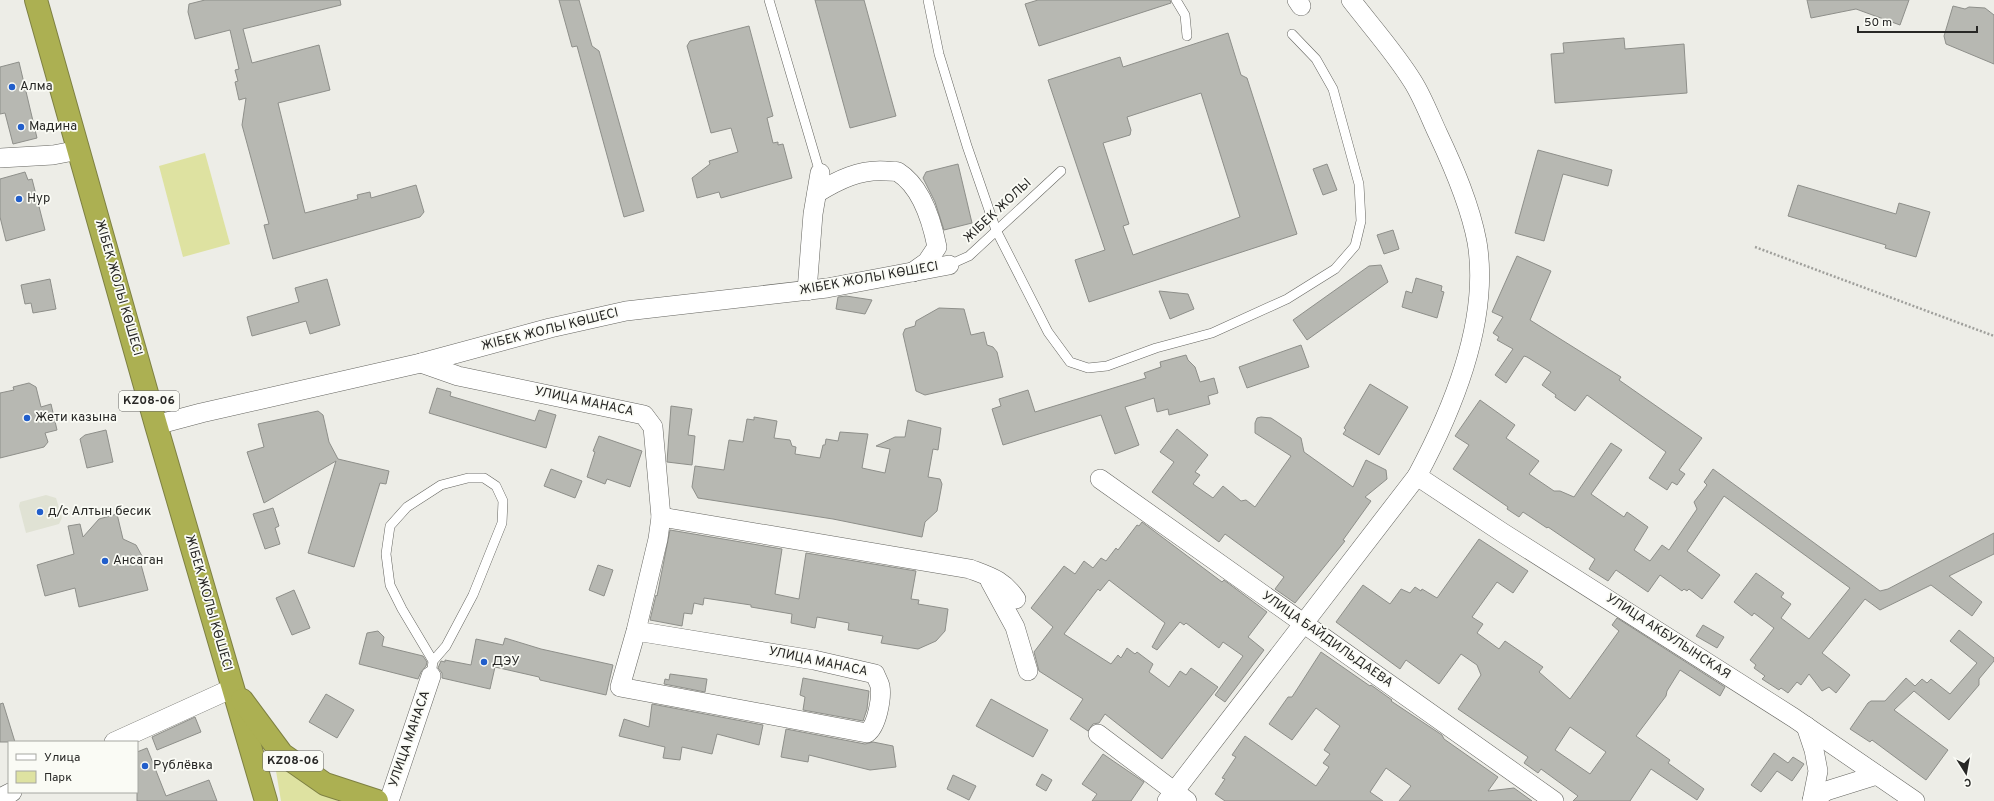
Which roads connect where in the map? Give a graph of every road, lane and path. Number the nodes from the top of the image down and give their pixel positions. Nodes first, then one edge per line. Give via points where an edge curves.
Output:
1 (36, 0) edge
2 (769, 0) edge
3 (928, 0) edge
4 (1176, 0) edge
5 (1351, 0) edge
6 (1292, 34) dead end
7 (1187, 36) dead end
8 (79, 150) junction
9 (0, 158) edge
10 (1061, 171) dead end
11 (820, 173) joint
12 (817, 193) junction
13 (996, 230) junction
14 (1755, 246) dead end
15 (949, 265) joint
16 (913, 272) junction
17 (807, 291) junction
18 (1994, 336) edge
19 (421, 363) junction
20 (156, 425) junction
21 (1418, 476) junction
22 (1100, 479) dead end
23 (661, 517) junction
24 (986, 575) junction
25 (1016, 599) dead end
26 (1303, 623) junction
27 (636, 630) junction
28 (432, 669) junction
29 (1028, 671) dead end
30 (233, 688) junction
31 (1806, 726) junction
32 (1098, 734) dead end
33 (116, 741) edge
34 (1877, 775) junction
35 (10, 793) edge
36 (0, 798) edge
37 (1176, 798) edge
38 (266, 801) edge
39 (377, 801) edge
40 (389, 801) edge
41 (1554, 801) edge
42 (1915, 801) edge

1 - 8 highway, ЖІБЕК ЖОЛЫ КӨШЕСІ / KZ08-06
2 - 11 lane
3 - 13 lane via 939,54
4 - 7 lane via 1185,15
5 - 21 street via 1413,82 1450,158 1477,243 1477,317 1462,375 1436,442
6 - 13 lane via 1316,59 1333,89 1359,184 1361,221 1355,246 1335,269 1287,298 1212,333 1156,348 1107,366 1088,368 1070,362 1048,332
8 - 9 street via 53,155
8 - 20 highway, ЖІБЕК ЖОЛЫ КӨШЕСІ / KZ08-06
10 - 13 lane, ЖІБЕК ЖОЛЫ
11 - 12 street
12 - 16 street via 839,180 872,170 897,172 917,190 932,222 937,247 927,262
12 - 17 street
13 - 15 lane, ЖІБЕК ЖОЛЫ via 969,256
14 - 18 path
15 - 16 street, ЖІБЕК ЖОЛЫ КӨШЕСІ
16 - 17 street, ЖІБЕК ЖОЛЫ КӨШЕСІ
17 - 19 street, ЖІБЕК ЖОЛЫ КӨШЕСІ via 626,311 550,328
19 - 20 street, ЖІБЕК ЖОЛЫ КӨШЕСІ
19 - 23 street, УЛИЦА МАНАСА via 458,376 644,415 653,427
20 - 30 highway, ЖІБЕК ЖОЛЫ КӨШЕСІ / KZ08-06
21 - 26 street
21 - 31 street, УЛИЦА АКБУЛЫНСКАЯ
22 - 26 street, УЛИЦА БАЙДИЛЬДАЕВА
23 - 24 street via 934,562
23 - 27 street, УЛИЦА МАНАСА
24 - 25 street via 1008,586
24 - 29 street via 1015,627
26 - 37 street
26 - 41 street, УЛИЦА БАЙДИЛЬДАЕВА
27 - 27 street, УЛИЦА МАНАСА via 814,660 875,674 880,686 876,721 872,730 867,733 620,687
28 - 28 lane via 390,585 386,554 390,526 407,507 441,485 468,478 484,478 496,486 503,501 502,523 473,595
28 - 40 street, УЛИЦА МАНАСА
30 - 33 street, ЖІБЕК ЖОЛЫ КӨШЕСІ
30 - 38 highway, ЖІБЕК ЖОЛЫ КӨШЕСІ / KZ08-06
30 - 39 highway, KZ08-06 via 282,754 325,784
31 - 34 street, УЛИЦА АКБУЛЫНСКАЯ
31 - 34 street via 1818,771 1812,801 1826,791
32 - 37 street
34 - 42 street, УЛИЦА АКБУЛЫНСКАЯ
35 - 36 street

